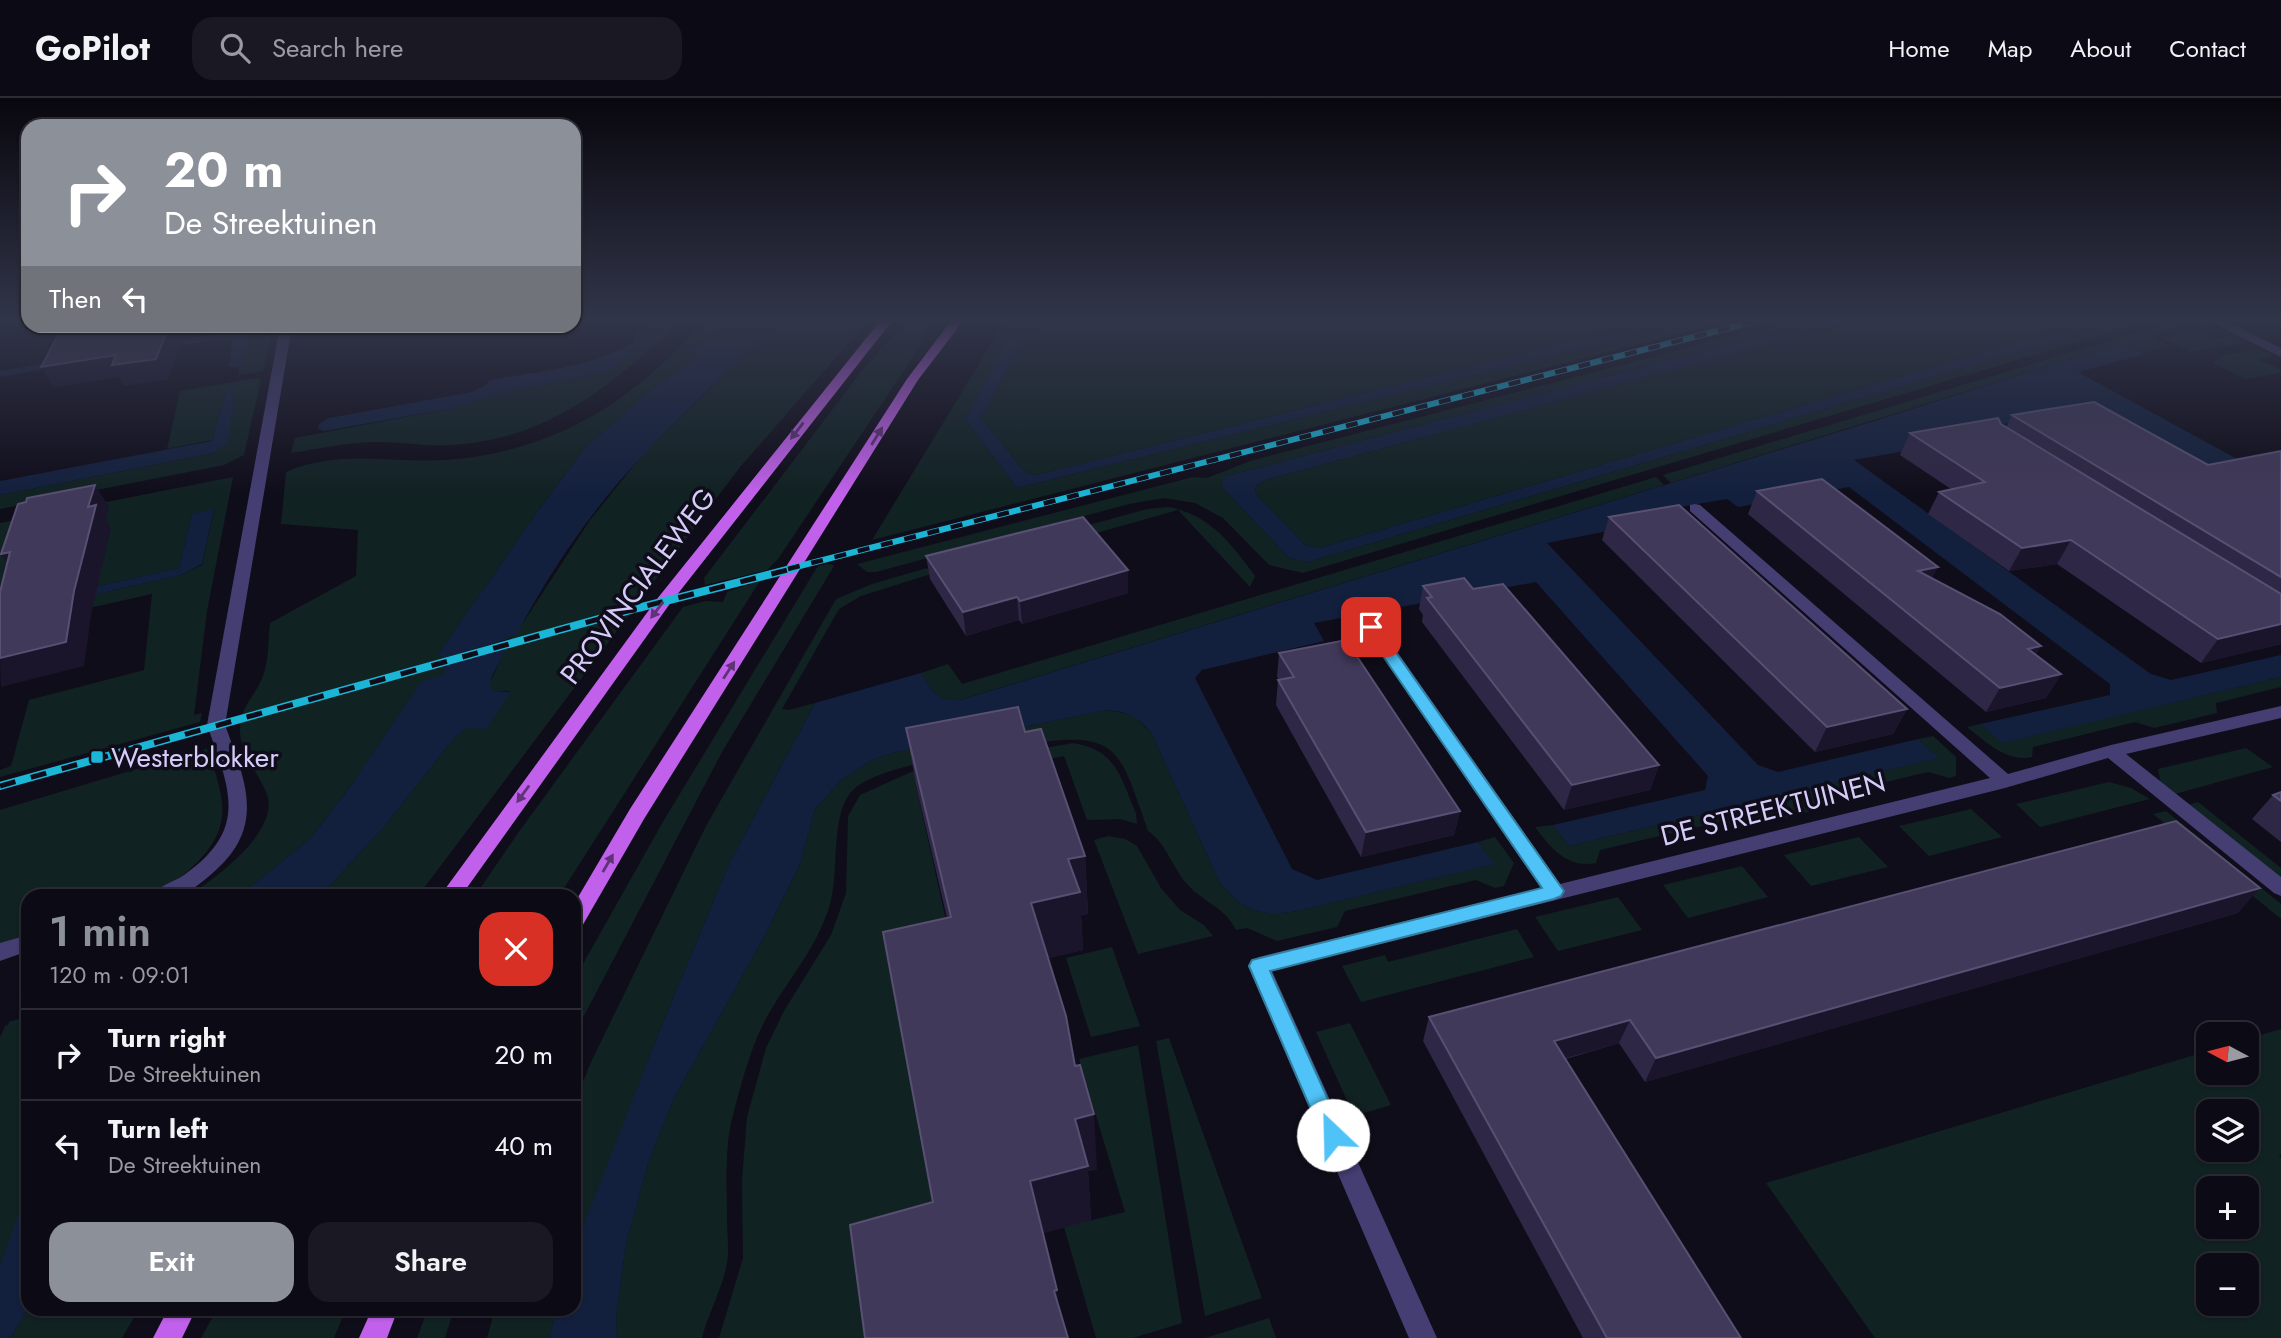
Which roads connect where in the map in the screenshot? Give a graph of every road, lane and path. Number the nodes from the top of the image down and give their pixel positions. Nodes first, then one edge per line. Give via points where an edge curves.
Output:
1 (276, 379) edge
2 (840, 379) edge
3 (914, 379) edge
4 (1695, 508) dead end
5 (1371, 627) dead end
6 (2281, 712) edge
7 (2111, 751) junction
8 (2005, 781) junction
9 (2281, 888) edge
10 (175, 889) edge
11 (455, 889) edge
12 (1554, 891) junction
13 (581, 910) edge
14 (179, 1316) edge
15 (382, 1316) edge
16 (167, 1338) edge
17 (373, 1338) edge
18 (1423, 1338) edge

1 - 10 street via 216,725 235,778 238,824 223,851
2 -> 11 main road, PROVINCIALEWEG via 663,602
13 -> 3 main road via 637,814
4 - 8 street
5 - 12 street
6 - 7 street, DE STREEKTUINEN
7 - 8 street, DE STREEKTUINEN
7 - 9 street
8 - 12 street, DE STREEKTUINEN
12 - 18 street, DE STREEKTUINEN via 1259,966
14 - 16 main road
15 - 17 main road

